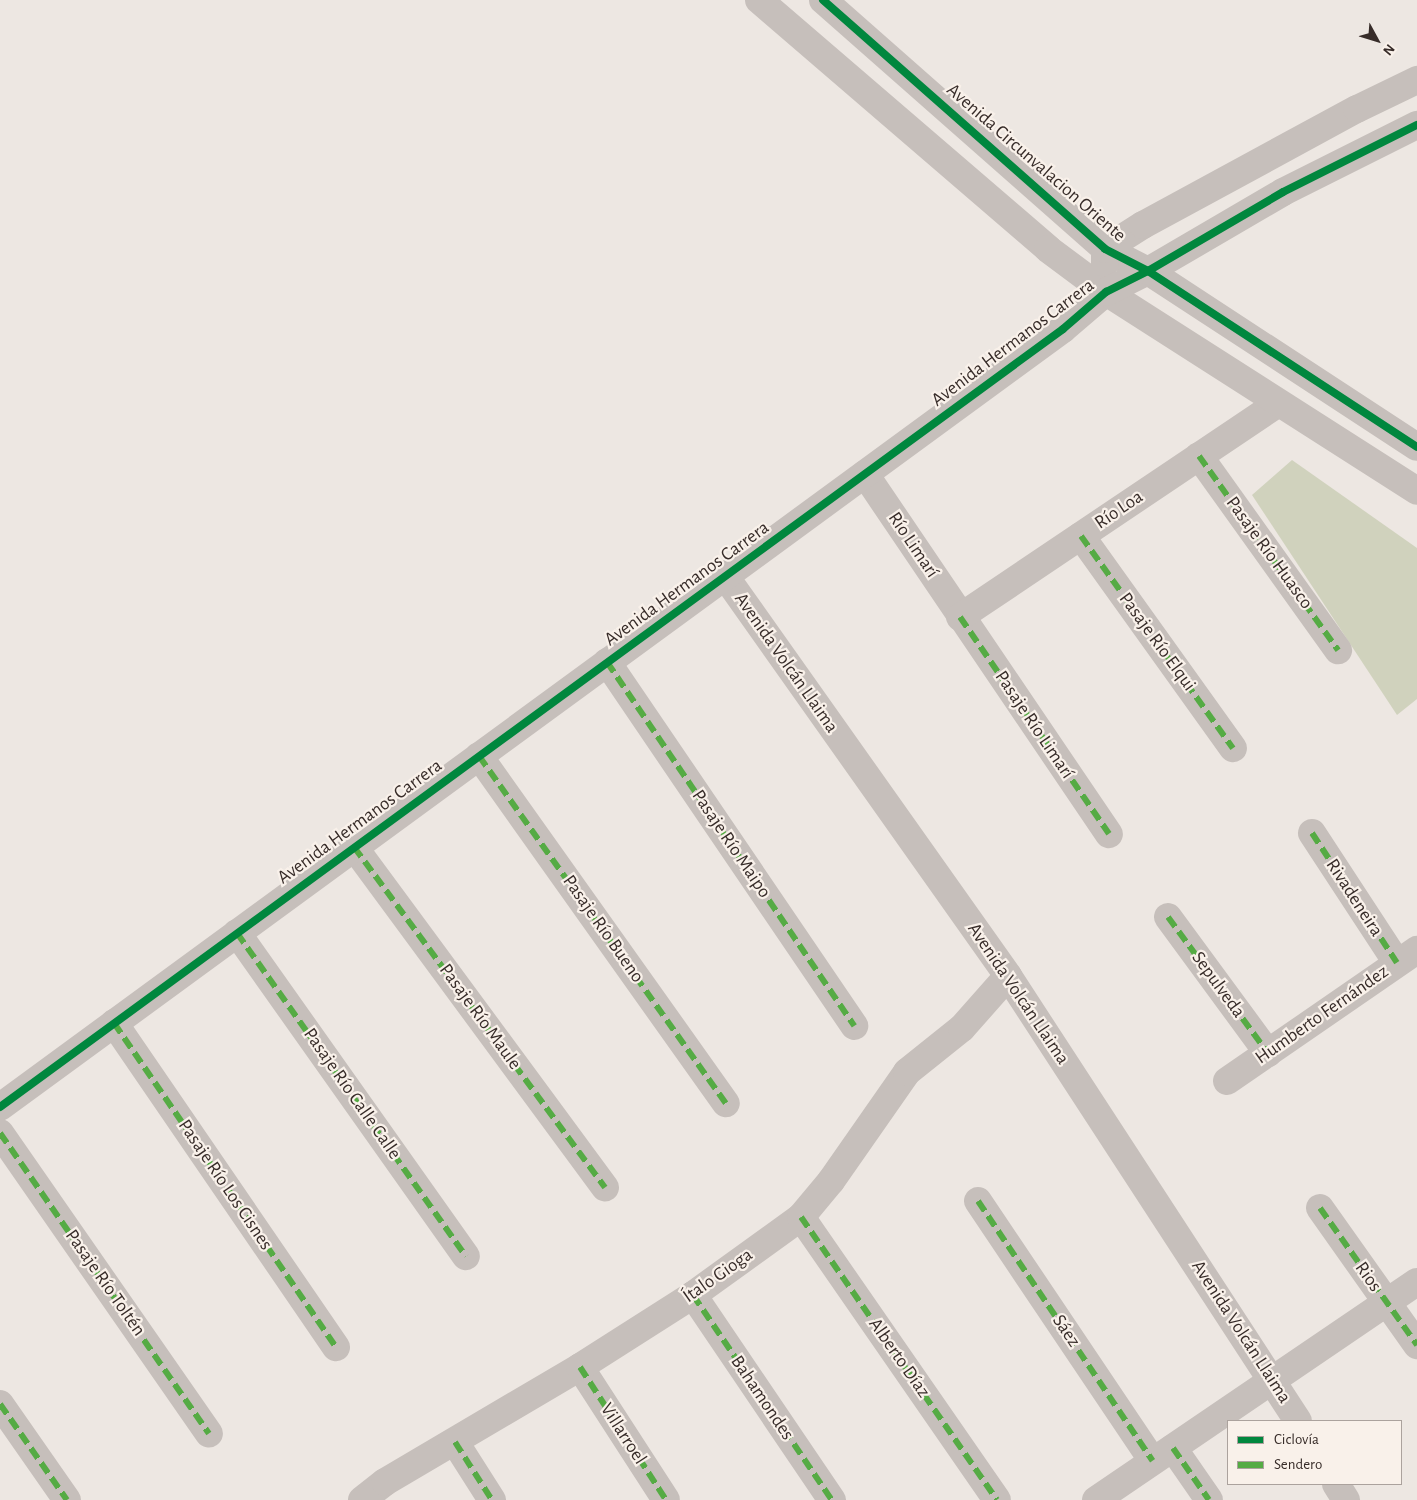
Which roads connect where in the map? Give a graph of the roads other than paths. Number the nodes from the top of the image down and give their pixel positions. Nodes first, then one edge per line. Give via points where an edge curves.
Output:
1 (759, 0) edge
2 (823, 0) edge
3 (1417, 80) edge
4 (1417, 124) edge
5 (1105, 249) junction
6 (1148, 271) junction
7 (1106, 292) junction
8 (1278, 403) junction
9 (1417, 448) edge
10 (1199, 456) junction
11 (865, 474) junction
12 (1417, 491) edge
13 (1081, 536) junction
14 (725, 576) junction
15 (960, 617) junction
16 (1338, 650) dead end
17 (607, 662) junction
18 (1233, 748) dead end
19 (479, 756) junction
20 (1109, 834) dead end
21 (1312, 834) dead end
22 (354, 847) junction
23 (1168, 917) dead end
24 (237, 933) junction
25 (1407, 956) edge
26 (1008, 976) junction
27 (114, 1022) junction
28 (854, 1026) dead end
29 (1268, 1053) junction
30 (1227, 1081) dead end
31 (726, 1103) dead end
32 (0, 1107) edge
33 (0, 1133) edge
34 (606, 1187) dead end
35 (978, 1202) dead end
36 (1320, 1208) dead end
37 (801, 1217) junction
38 (466, 1256) dead end
39 (1417, 1282) edge
40 (693, 1295) junction
41 (1387, 1303) junction
42 (1417, 1345) edge
43 (336, 1347) dead end
44 (580, 1367) junction
45 (1273, 1380) junction
46 (0, 1404) edge
47 (1297, 1420) edge
48 (210, 1434) dead end
49 (455, 1442) junction
50 (1163, 1455) junction
51 (1337, 1485) edge
52 (67, 1500) edge
53 (362, 1500) edge
54 (492, 1500) edge
55 (666, 1500) edge
56 (832, 1500) edge
57 (997, 1500) edge
58 (1096, 1500) edge
59 (1209, 1500) edge
60 (1346, 1500) edge

1 - 7 street via 1048,248
2 - 5 street, Avenida Circunvalacion Oriente
3 - 5 street via 1261,160
4 - 6 street, Avenida Hermanos Carrera via 1283,192
5 - 6 street, Avenida Circunvalacion Oriente
5 - 7 street, Avenida Hermanos Carrera
6 - 7 street, Avenida Hermanos Carrera
6 - 9 street, Avenida Circunvalacion Oriente
7 - 8 street
7 - 11 street, Avenida Hermanos Carrera via 1064,329
8 - 10 street, Río Loa
8 - 12 street
10 - 13 street, Río Loa
10 - 16 street, Pasaje Río Huasco
11 - 14 street, Avenida Hermanos Carrera
11 - 15 street, Río Limarí
13 - 15 street, Río Loa
13 - 18 street, Pasaje Río Elqui
14 - 17 street, Avenida Hermanos Carrera
14 - 26 street, Avenida Volcán Llaima
15 - 20 street, Pasaje Río Limarí
17 - 19 street, Avenida Hermanos Carrera
17 - 28 street, Pasaje Río Maipo
19 - 22 street, Avenida Hermanos Carrera
19 - 31 street, Pasaje Río Bueno
21 - 25 street, Rivadeneira
22 - 24 street, Avenida Hermanos Carrera
22 - 34 street, Pasaje Río Maule
23 - 29 street, Sepulveda
24 - 27 street, Avenida Hermanos Carrera
24 - 38 street, Pasaje Río Calle Calle
25 - 29 street, Humberto Fernández
26 - 37 street, Ítalo Gioga via 962,1028 907,1072 831,1181
26 - 45 street, Avenida Volcán Llaima
27 - 32 street, Avenida Hermanos Carrera
27 - 43 street, Pasaje Río Los Cisnes
29 - 30 street, Humberto Fernández
33 - 48 street, Pasaje Río Toltén
35 - 50 street, Sáez
36 - 41 street, Rios
37 - 40 street, Ítalo Gioga
37 - 57 street, Alberto Díaz
39 - 41 street
40 - 44 street, Ítalo Gioga
40 - 56 street, Bahamondes
41 - 42 street, Rios
41 - 45 street
44 - 49 street, Ítalo Gioga
44 - 55 street, Villarroel
45 - 47 street, Avenida Volcán Llaima
45 - 50 street
46 - 52 street
49 - 53 street, Ítalo Gioga via 385,1482
49 - 54 street
50 - 58 street
50 - 59 street, Sáez
51 - 60 street

